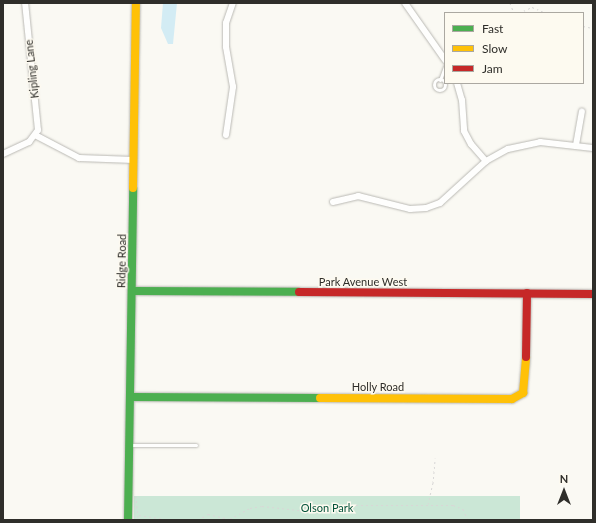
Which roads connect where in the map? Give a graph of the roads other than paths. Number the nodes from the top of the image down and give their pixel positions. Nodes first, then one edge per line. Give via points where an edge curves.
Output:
1 (25, 3) edge
2 (136, 3) edge
3 (233, 3) edge
4 (405, 3) edge
5 (444, 59) edge
6 (444, 69) edge
7 (440, 80) dead end
8 (457, 84) edge
9 (582, 112) dead end
10 (35, 135) junction
11 (226, 135) dead end
12 (576, 145) junction
13 (593, 148) edge
14 (3, 154) edge
15 (134, 160) junction
16 (486, 161) junction
17 (333, 202) dead end
18 (133, 291) junction
19 (527, 293) junction
20 (593, 294) edge
21 (131, 397) junction
22 (130, 445) junction
23 (196, 445) dead end
24 (128, 520) edge

1 - 10 street, Kipling Lane via 38,130
2 - 15 street, Ridge Road
3 - 11 street via 226,23 233,87
4 - 5 street
6 - 7 lane
8 - 16 street via 467,137
9 - 12 street
10 - 14 street via 29,142
10 - 15 street via 79,158
12 - 13 street
12 - 16 street via 540,142 524,144
15 - 18 street, Ridge Road
16 - 17 street via 440,203 426,208 410,209 358,196
18 - 19 street, Park Avenue West
18 - 21 street, Ridge Road
19 - 20 street, Park Avenue West
19 - 21 street, Holly Road via 525,384 523,393 512,399
21 - 22 street, Ridge Road
22 - 23 lane
22 - 24 street, Ridge Road

